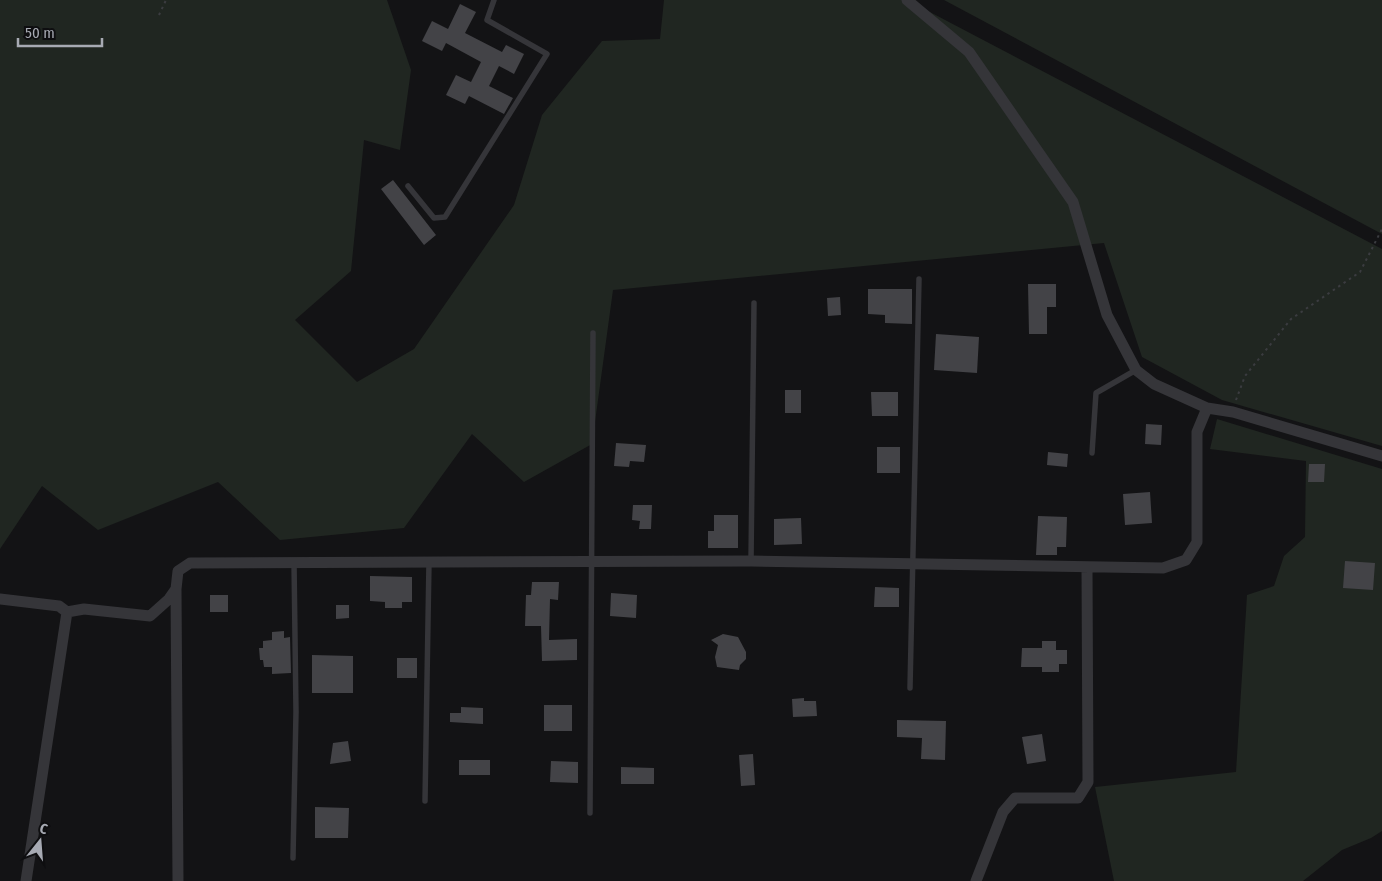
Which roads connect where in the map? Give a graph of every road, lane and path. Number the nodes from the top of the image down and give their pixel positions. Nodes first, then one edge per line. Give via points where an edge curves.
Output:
1 (166, 0) edge
2 (494, 0) edge
3 (908, 0) edge
4 (159, 15) dead end
5 (408, 186) dead end
6 (1382, 229) edge
7 (919, 280) dead end
8 (754, 303) dead end
9 (593, 333) dead end
10 (1136, 370) junction
11 (1207, 408) junction
12 (1232, 412) junction
13 (1092, 453) dead end
14 (1382, 456) edge
15 (751, 561) junction
16 (294, 562) junction
17 (429, 562) junction
18 (591, 562) junction
19 (912, 565) junction
20 (1087, 568) junction
21 (176, 588) junction
22 (0, 599) edge
23 (66, 612) junction
24 (910, 688) dead end
25 (425, 801) dead end
26 (590, 813) dead end
27 (293, 858) dead end
28 (26, 881) edge
29 (178, 881) edge
30 (976, 881) edge

1 - 4 path
2 - 5 lane via 487,20 547,54 445,216 434,218
3 - 10 street via 969,52 1073,202 1107,314
6 - 12 path via 1360,272 1291,319 1245,376
7 - 19 lane
8 - 15 lane
9 - 18 lane
10 - 11 street via 1154,384
10 - 13 lane via 1096,393
11 - 12 street
11 - 20 street via 1197,432 1197,542 1186,560 1164,568
12 - 14 street
15 - 18 street
15 - 19 street
16 - 17 street
16 - 21 street via 190,563 178,571
16 - 27 lane via 296,712
17 - 18 street
17 - 25 lane
18 - 26 lane
19 - 20 street
19 - 24 lane
20 - 30 street via 1088,782 1078,798 1015,798 1003,812
21 - 23 street via 150,616 84,609
21 - 29 street
22 - 23 street via 59,606
23 - 28 street

